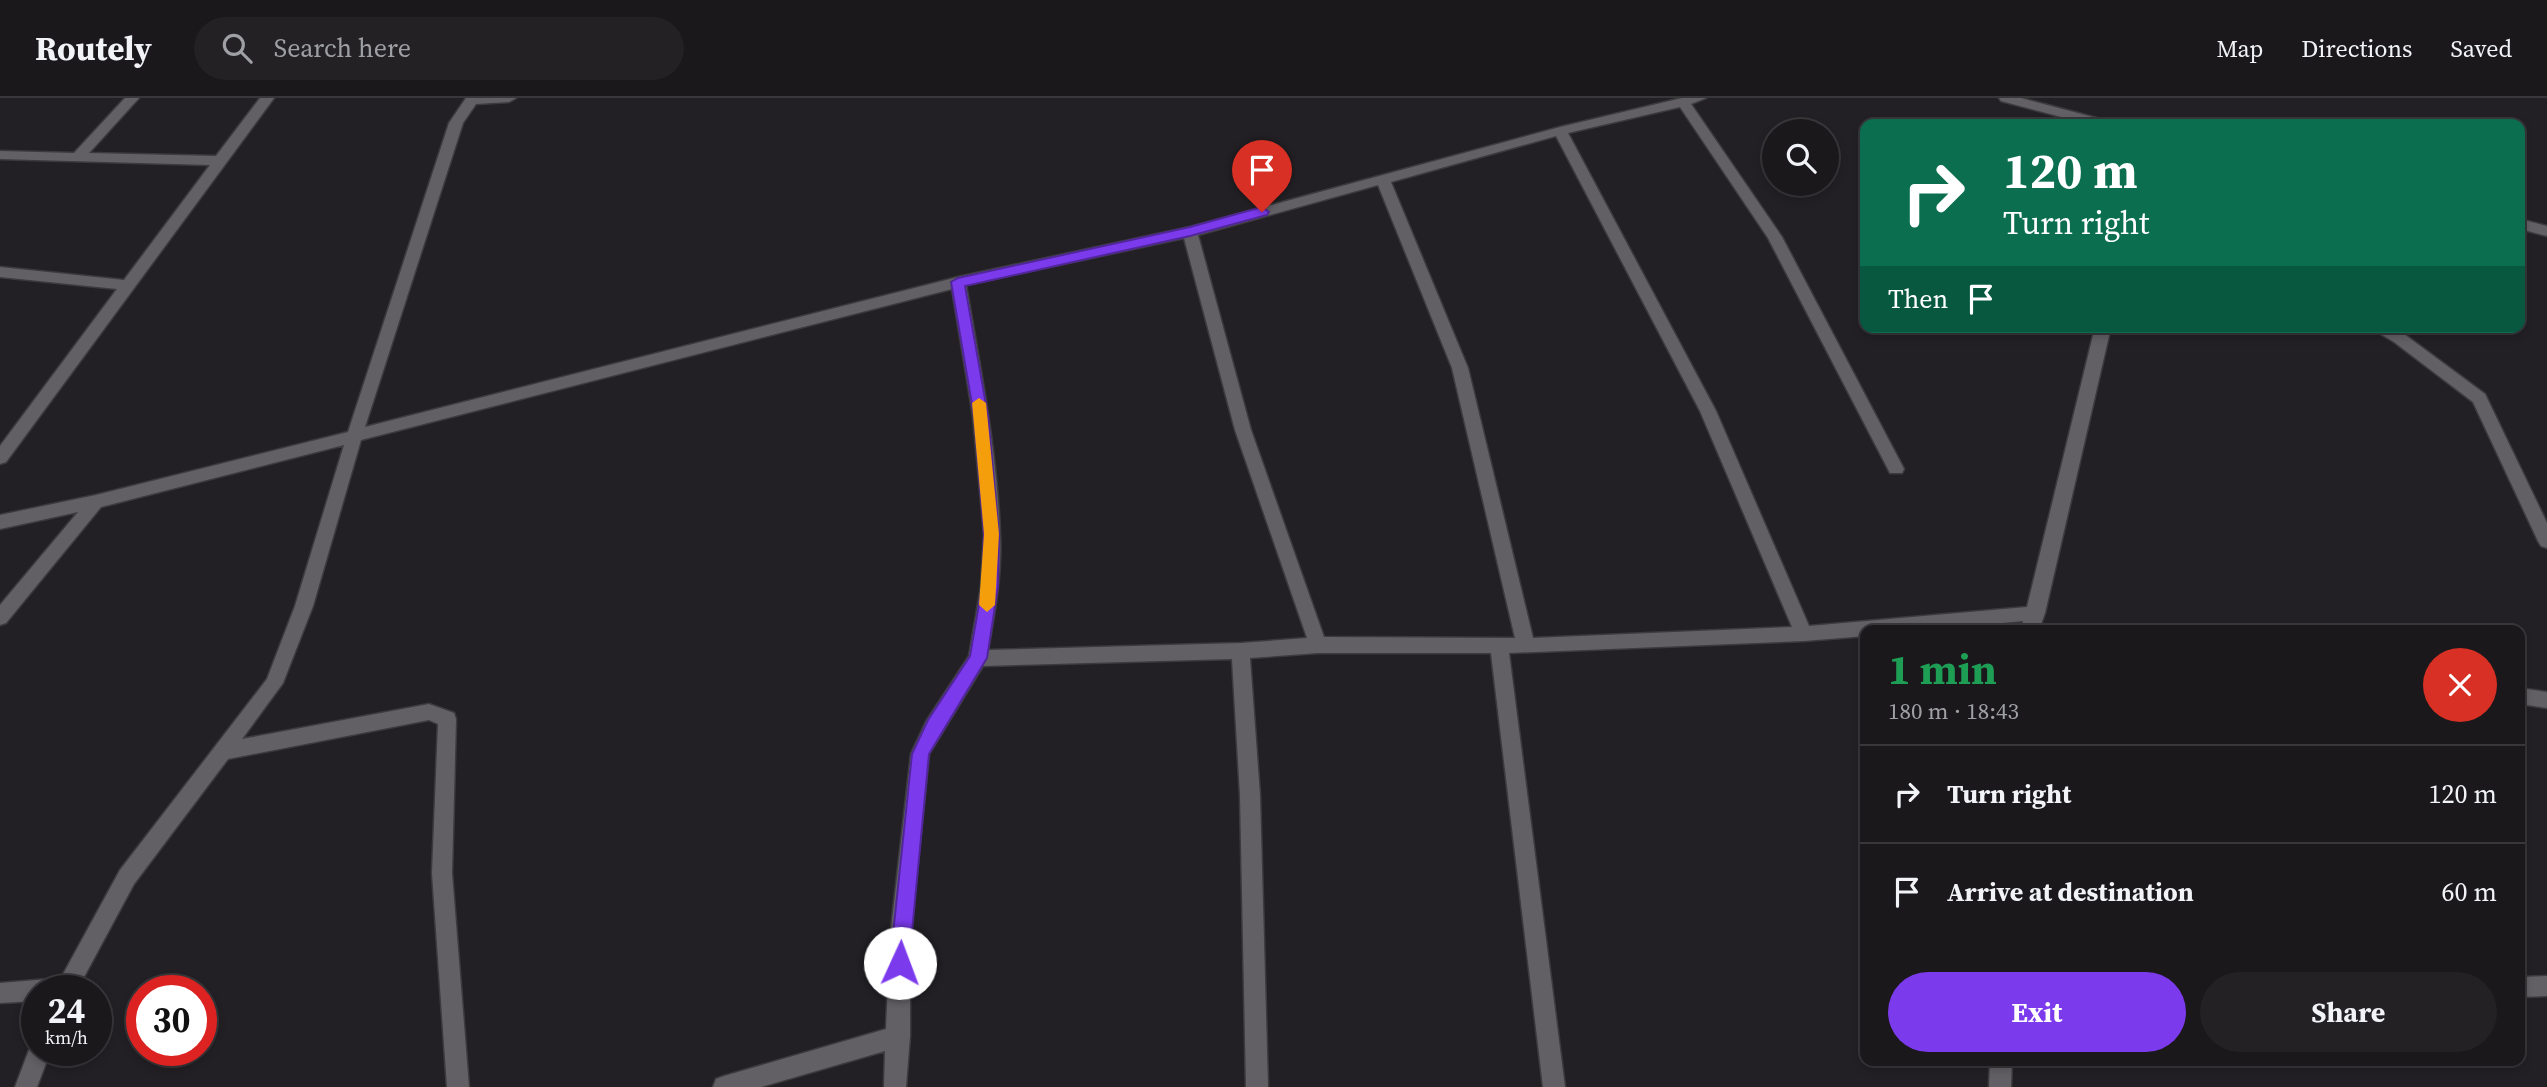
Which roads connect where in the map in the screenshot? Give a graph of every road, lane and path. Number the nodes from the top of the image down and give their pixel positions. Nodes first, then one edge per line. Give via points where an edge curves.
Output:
1 (132, 98) edge
2 (267, 98) edge
3 (509, 98) edge
4 (2006, 98) edge
5 (472, 99) edge
6 (1691, 100) edge
7 (2084, 119) edge
8 (1560, 131) junction
9 (0, 155) edge
10 (77, 158) junction
11 (222, 161) junction
12 (1382, 178) junction
13 (2525, 226) edge
14 (2547, 231) edge
15 (1190, 232) junction
16 (0, 272) edge
17 (958, 282) junction
18 (128, 285) junction
19 (2102, 333) edge
20 (2389, 333) edge
21 (354, 437) junction
22 (0, 458) edge
23 (1896, 469) dead end
24 (96, 502) junction
25 (0, 522) edge
26 (2547, 541) edge
27 (0, 618) edge
28 (2033, 622) edge
29 (1976, 625) edge
30 (1860, 631) edge
31 (1804, 634) junction
32 (1318, 645) junction
33 (1499, 646) junction
34 (1526, 646) junction
35 (1241, 651) junction
36 (978, 658) junction
37 (2525, 697) edge
38 (2547, 700) edge
39 (220, 752) junction
40 (74, 975) edge
41 (2547, 986) edge
42 (2525, 987) edge
43 (21, 992) edge
44 (0, 993) edge
45 (899, 1036) junction
46 (34, 1066) edge
47 (2001, 1066) edge
48 (26, 1087) edge
49 (458, 1087) edge
50 (724, 1087) edge
51 (895, 1087) edge
52 (1257, 1087) edge
53 (1554, 1087) edge
54 (2000, 1087) edge

1 - 10 street
2 - 11 street
3 - 5 street
4 - 7 street
5 - 21 street via 456,123
6 - 8 street
6 - 23 street via 1775,237
8 - 12 street
8 - 31 street via 1709,411
9 - 10 street
10 - 11 street
11 - 18 street
12 - 15 street
12 - 34 street via 1460,368
13 - 14 street
15 - 17 street
15 - 32 street via 1243,430
16 - 18 street
17 - 21 street
17 - 36 street via 981,416 992,534 990,587
18 - 22 street
19 - 28 street
20 - 26 street via 2479,398
21 - 24 street
21 - 39 street via 304,606 274,683
24 - 25 street
24 - 27 street
28 - 29 street
30 - 31 street
31 - 34 street
32 - 33 street
32 - 35 street
33 - 34 street
33 - 53 street
35 - 36 street
35 - 52 street via 1250,795
36 - 45 street via 920,754 900,939
37 - 38 street
39 - 40 street via 127,877
39 - 49 street via 429,712 447,719 442,873
41 - 42 street
43 - 44 street
45 - 50 street
45 - 51 street
46 - 48 street
47 - 54 street

